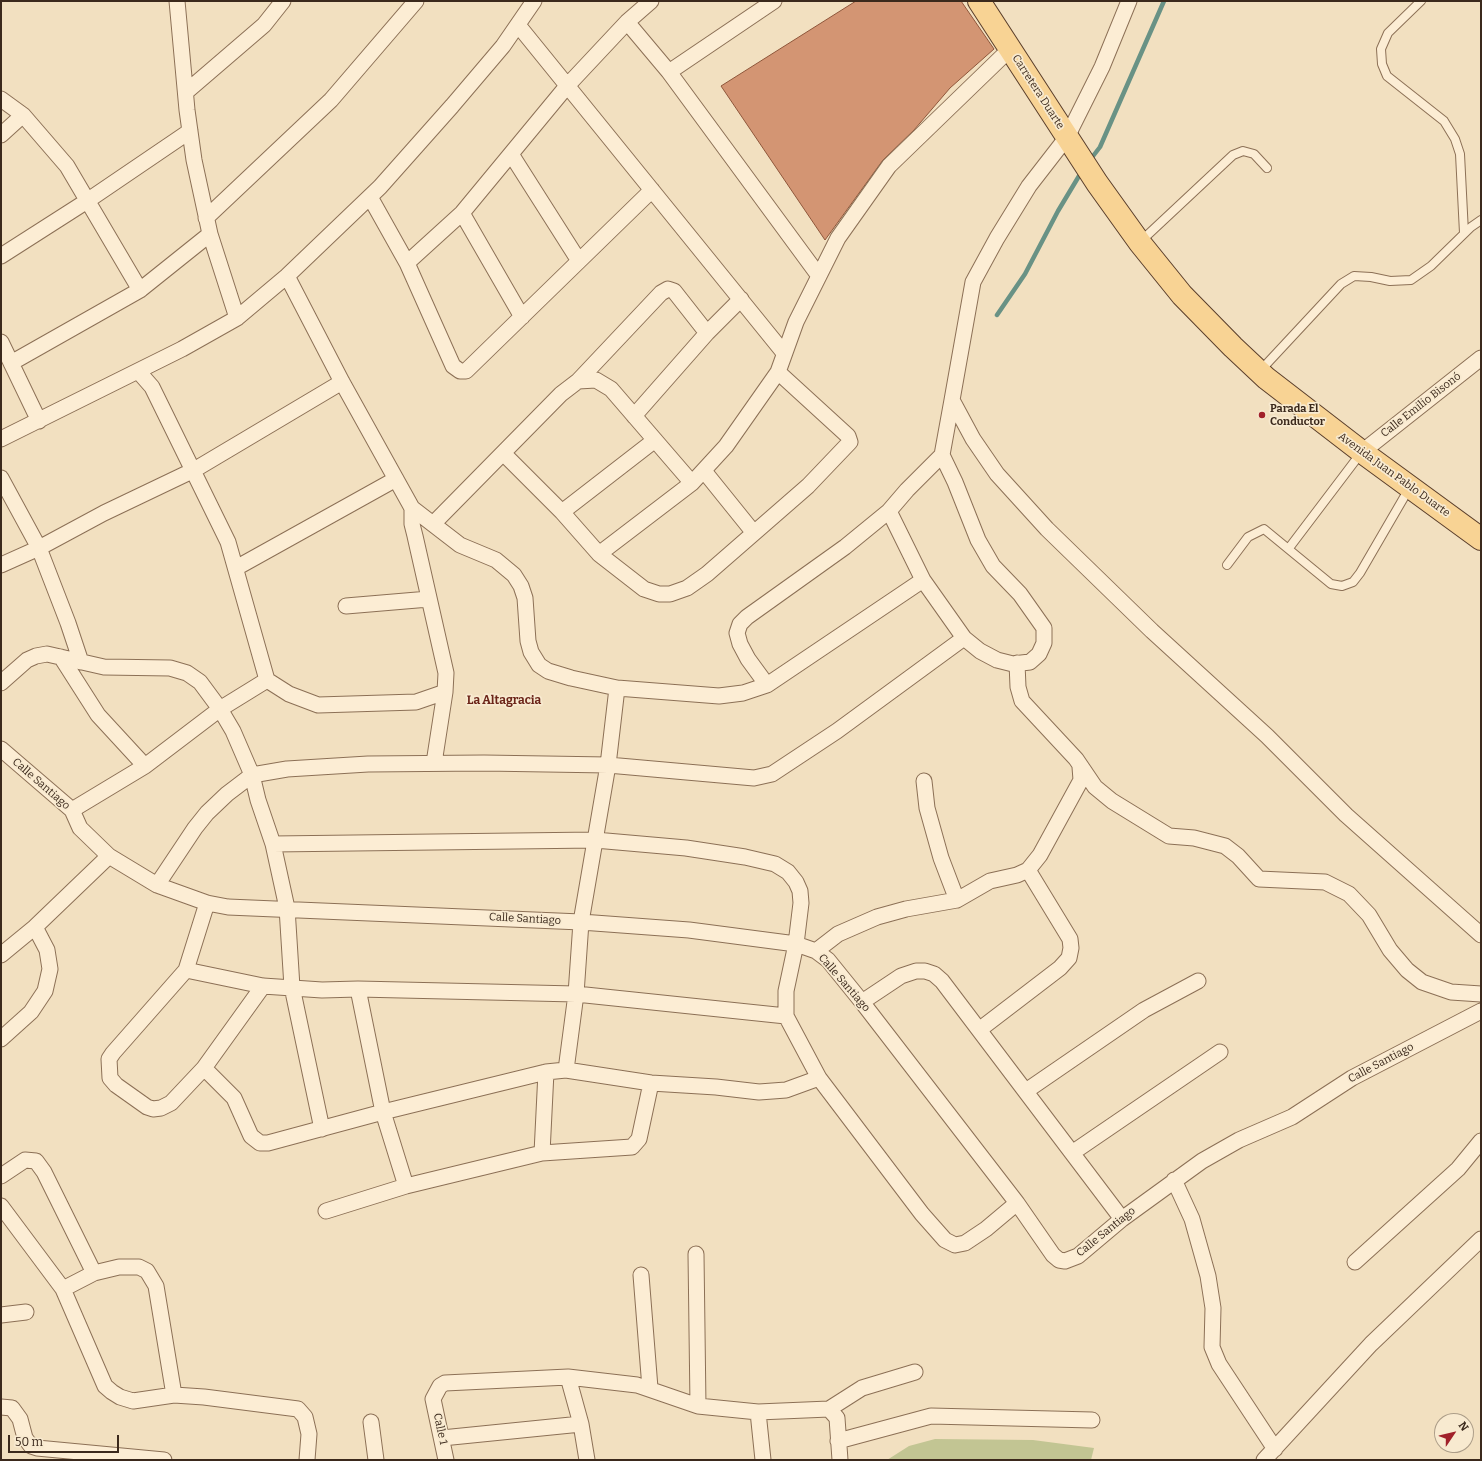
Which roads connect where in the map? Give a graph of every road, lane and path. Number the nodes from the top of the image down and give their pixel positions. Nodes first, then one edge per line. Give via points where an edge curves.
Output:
1 (177, 1) edge
2 (283, 1) edge
3 (416, 1) edge
4 (534, 1) edge
5 (651, 1) edge
6 (774, 1) edge
7 (979, 1) edge
8 (1129, 1) edge
9 (1421, 1) edge
10 (627, 22) junction
11 (518, 24) junction
12 (1010, 49) junction
13 (669, 72) junction
14 (567, 86) junction
15 (186, 92) junction
16 (1, 99) edge
17 (23, 115) junction
18 (190, 131) junction
19 (1, 135) edge
20 (1072, 145) junction
21 (511, 154) junction
22 (1267, 168) dead end
23 (1097, 183) joint
24 (652, 190) junction
25 (370, 197) junction
26 (87, 201) junction
27 (462, 213) junction
28 (206, 218) junction
29 (1481, 220) edge
30 (1464, 233) junction
31 (210, 234) junction
32 (1140, 243) junction
33 (1, 256) edge
34 (579, 261) junction
35 (407, 263) junction
36 (287, 276) junction
37 (819, 276) junction
38 (140, 290) junction
39 (740, 299) junction
40 (522, 317) junction
41 (237, 318) junction
42 (707, 333) junction
43 (1, 342) edge
44 (784, 353) junction
45 (1481, 358) edge
46 (11, 364) junction
47 (138, 370) junction
48 (778, 372) junction
49 (1260, 372) junction
50 (578, 381) junction
51 (342, 382) junction
52 (952, 400) junction
53 (634, 416) junction
54 (39, 421) junction
55 (1, 439) edge
56 (655, 440) junction
57 (1362, 452) junction
58 (503, 453) junction
59 (942, 456) junction
60 (194, 470) junction
61 (704, 471) junction
62 (1, 478) edge
63 (396, 479) junction
64 (692, 483) junction
65 (1410, 487) junction
66 (412, 508) junction
67 (562, 512) junction
68 (889, 512) junction
69 (433, 524) junction
70 (754, 533) junction
71 (1481, 539) edge
72 (39, 548) junction
73 (1289, 548) junction
74 (599, 554) junction
75 (1, 564) edge
76 (1227, 565) dead end
77 (236, 568) junction
78 (923, 580) junction
79 (429, 600) junction
80 (346, 606) dead end
81 (964, 638) junction
82 (61, 657) junction
83 (81, 662) junction
84 (1017, 663) junction
85 (267, 680) junction
86 (1, 683) edge
87 (767, 685) junction
88 (616, 688) junction
89 (445, 692) junction
90 (220, 709) junction
91 (1, 749) edge
92 (434, 763) junction
93 (608, 765) junction
94 (145, 766) junction
95 (1080, 767) junction
96 (252, 775) junction
97 (924, 781) dead end
98 (72, 810) junction
99 (595, 840) junction
100 (273, 844) junction
101 (109, 856) junction
102 (1028, 870) junction
103 (157, 885) junction
104 (957, 900) junction
105 (207, 903) junction
106 (287, 908) junction
107 (581, 922) junction
108 (34, 928) junction
109 (1481, 935) edge
110 (796, 944) junction
111 (816, 951) junction
112 (1, 955) edge
113 (186, 970) junction
114 (1198, 981) dead end
115 (263, 986) junction
116 (292, 987) junction
117 (358, 988) junction
118 (576, 994) junction
119 (1481, 994) edge
120 (862, 1002) junction
121 (1481, 1010) edge
122 (786, 1016) junction
123 (979, 1030) junction
124 (1, 1039) edge
125 (1220, 1052) dead end
126 (204, 1068) junction
127 (566, 1070) junction
128 (546, 1072) junction
129 (819, 1078) junction
130 (651, 1083) junction
131 (1026, 1091) junction
132 (383, 1112) junction
133 (322, 1128) junction
134 (1481, 1141) edge
135 (1072, 1152) junction
136 (542, 1153) junction
137 (1, 1176) edge
138 (1174, 1180) junction
139 (406, 1186) junction
140 (1017, 1204) junction
141 (1, 1206) edge
142 (326, 1211) dead end
143 (1122, 1219) junction
144 (1481, 1239) edge
145 (696, 1254) dead end
146 (1355, 1262) dead end
147 (94, 1273) junction
148 (641, 1275) dead end
149 (63, 1289) junction
150 (26, 1312) dead end
151 (1, 1315) edge
152 (915, 1372) dead end
153 (568, 1378) junction
154 (650, 1388) junction
155 (174, 1395) junction
156 (698, 1406) junction
157 (1, 1407) edge
158 (828, 1409) junction
159 (758, 1412) junction
160 (1092, 1420) dead end
161 (371, 1422) dead end
162 (581, 1424) junction
163 (442, 1438) junction
164 (838, 1441) junction
165 (1275, 1449) junction
166 (160, 1460) edge
167 (164, 1460) edge
168 (307, 1460) edge
169 (376, 1460) edge
170 (446, 1460) edge
171 (587, 1460) edge
172 (763, 1460) edge
173 (840, 1460) edge
174 (1264, 1460) edge

1 - 15 street
2 - 15 street via 264,24
3 - 28 street via 332,100
4 - 11 street
5 - 10 street
6 - 13 street
7 - 12 main road, Carretera Duarte
8 - 20 street
9 - 30 lane via 1388,33 1381,49 1382,64 1387,76 1444,121 1454,138 1460,154
10 - 13 street
10 - 14 street
11 - 14 street
11 - 25 street via 503,46 452,106
12 - 20 main road, Carretera Duarte
12 - 37 street via 889,166 838,238
13 - 37 street
14 - 21 street
14 - 24 street
15 - 18 street
16 - 17 street
17 - 19 street
17 - 26 street via 67,166
18 - 26 street
18 - 28 street
20 - 23 main road, Carretera Duarte
20 - 52 street via 1028,186 973,282
21 - 27 street
21 - 34 street
22 - 32 lane via 1254,154 1243,151 1233,155
23 - 32 main road, Avenida Juan Pablo Duarte
24 - 34 street
24 - 39 street
25 - 35 street
25 - 36 street
26 - 33 street
26 - 38 street
27 - 35 street
27 - 40 street
28 - 31 street
29 - 30 lane
30 - 49 lane via 1431,266 1411,280 1390,281 1354,276 1341,284
31 - 38 street
31 - 41 street
32 - 49 main road, Avenida Juan Pablo Duarte via 1182,295
34 - 40 street
35 - 40 street via 453,366 460,371 466,371
36 - 41 street
36 - 51 street
37 - 44 street
38 - 46 street
39 - 42 street
39 - 44 street
41 - 47 street
42 - 50 street via 674,291 668,289 661,293
42 - 53 street
43 - 46 street
44 - 48 street
45 - 57 street, Calle Emilio Bisonó
46 - 54 street
47 - 54 street
47 - 60 street via 152,387
48 - 61 street via 726,446
48 - 70 street via 848,436 850,442 808,486
49 - 57 main road, Avenida Juan Pablo Duarte
50 - 53 street via 596,380 611,389
50 - 58 street via 561,394
51 - 60 street
51 - 63 street
52 - 59 street
52 - 109 street via 973,439 997,474 1047,528 1152,631 1267,736 1346,815
53 - 56 street
54 - 55 street
56 - 64 street
56 - 67 street
57 - 65 main road, Avenida Juan Pablo Duarte
57 - 73 lane
58 - 67 street
58 - 69 street
59 - 68 street via 907,490
59 - 84 street via 978,540 993,566 1020,594 1044,628 1044,643 1039,654 1030,662
60 - 72 street via 104,513
60 - 77 street via 228,542
61 - 64 street
61 - 70 street
62 - 72 street
63 - 66 street
63 - 77 street
64 - 74 street
65 - 71 main road, Avenida Juan Pablo Duarte
65 - 73 lane via 1353,582 1342,586 1331,584
66 - 69 street
66 - 79 street via 412,524
67 - 74 street
68 - 78 street
68 - 87 street via 740,624 737,633 740,644
69 - 88 street via 460,545 496,560 514,575 525,598 528,641 539,665 548,671 571,678
70 - 74 street via 707,574 687,588 670,594 659,594 644,589
72 - 75 street
72 - 83 street
73 - 76 lane via 1264,529 1248,537
77 - 85 street
78 - 81 street
78 - 87 street
79 - 80 street
79 - 89 street via 446,674
81 - 84 street via 997,660
81 - 93 street via 837,732 772,774 754,778
82 - 83 street
82 - 86 street via 47,654 36,656 27,660
82 - 94 street via 98,715
83 - 90 street via 104,667 170,668 187,673 200,682
84 - 95 street via 1018,687 1022,701
85 - 89 street via 289,694 318,705 416,702
85 - 90 street
87 - 88 street via 743,693 719,696
88 - 93 street
89 - 92 street
90 - 94 street
90 - 96 street via 233,731
91 - 98 street, Calle Santiago
92 - 93 street
92 - 96 street via 287,769
93 - 99 street
94 - 98 street
95 - 102 street via 1081,780 1040,854
95 - 119 street via 1095,787 1147,823 1169,836 1194,838 1225,846 1259,879 1325,882 1349,894 1369,915 1390,950 1407,970 1422,982 1451,992
96 - 100 street
96 - 103 street via 207,813
97 - 104 street via 927,808 941,858
98 - 101 street, Calle Santiago via 80,828
99 - 100 street
99 - 107 street
99 - 110 street via 686,848 775,864 788,872 800,891
100 - 106 street
101 - 103 street, Calle Santiago
101 - 108 street
102 - 104 street via 990,882
102 - 123 street via 1070,939 1072,948 1069,958 1060,968
103 - 105 street, Calle Santiago
104 - 111 street via 878,917 838,934
105 - 106 street, Calle Santiago via 228,907
105 - 113 street
106 - 107 street, Calle Santiago
106 - 116 street
107 - 110 street, Calle Santiago via 688,930
107 - 118 street
108 - 112 street
108 - 124 street via 47,950 50,969 45,991 31,1012
110 - 111 street, Calle Santiago
110 - 122 street via 786,992
111 - 120 street, Calle Santiago via 828,960
113 - 115 street
113 - 126 street via 112,1053 108,1068 110,1078 116,1085 153,1109 171,1103
114 - 131 street via 1144,1010
115 - 116 street
115 - 126 street
116 - 117 street via 322,990
116 - 133 street
117 - 118 street
117 - 132 street
118 - 122 street
118 - 127 street
120 - 123 street via 901,976 925,971 942,981
120 - 140 street, Calle Santiago
121 - 138 street, Calle Santiago via 1352,1078 1292,1117 1239,1140
122 - 129 street
123 - 131 street
125 - 135 street
126 - 133 street via 234,1098 251,1136 260,1143
127 - 128 street
127 - 130 street
128 - 132 street
128 - 136 street
129 - 130 street via 786,1090 759,1092
129 - 140 street via 922,1214 945,1240 955,1245 965,1243
130 - 136 street via 639,1139 632,1147
131 - 135 street
132 - 133 street
132 - 139 street
134 - 146 street via 1458,1169
135 - 143 street
136 - 139 street
137 - 147 street via 25,1160 36,1161 44,1172
138 - 143 street, Calle Santiago
138 - 165 street via 1192,1219 1208,1276 1213,1308 1212,1347 1219,1364
139 - 142 street
140 - 143 street, Calle Santiago via 1053,1255 1065,1261 1078,1256
141 - 149 street
144 - 165 street via 1371,1344
145 - 156 street
147 - 149 street
147 - 155 street via 119,1267 139,1267 147,1271 156,1286
148 - 154 street
149 - 155 street via 105,1386 120,1397 133,1401
150 - 151 street
152 - 158 street via 862,1388
153 - 154 street
153 - 162 street
153 - 163 street, Calle 1 via 452,1382 440,1386 433,1399
154 - 156 street
155 - 168 street via 298,1409 305,1417 309,1434
156 - 159 street
157 - 166 street via 12,1408 20,1419 25,1438 31,1446
158 - 159 street
158 - 164 street via 837,1418
159 - 172 street
160 - 164 street via 931,1416
161 - 169 street
162 - 163 street
162 - 171 street
163 - 170 street, Calle 1
164 - 173 street
165 - 174 street
166 - 167 street

